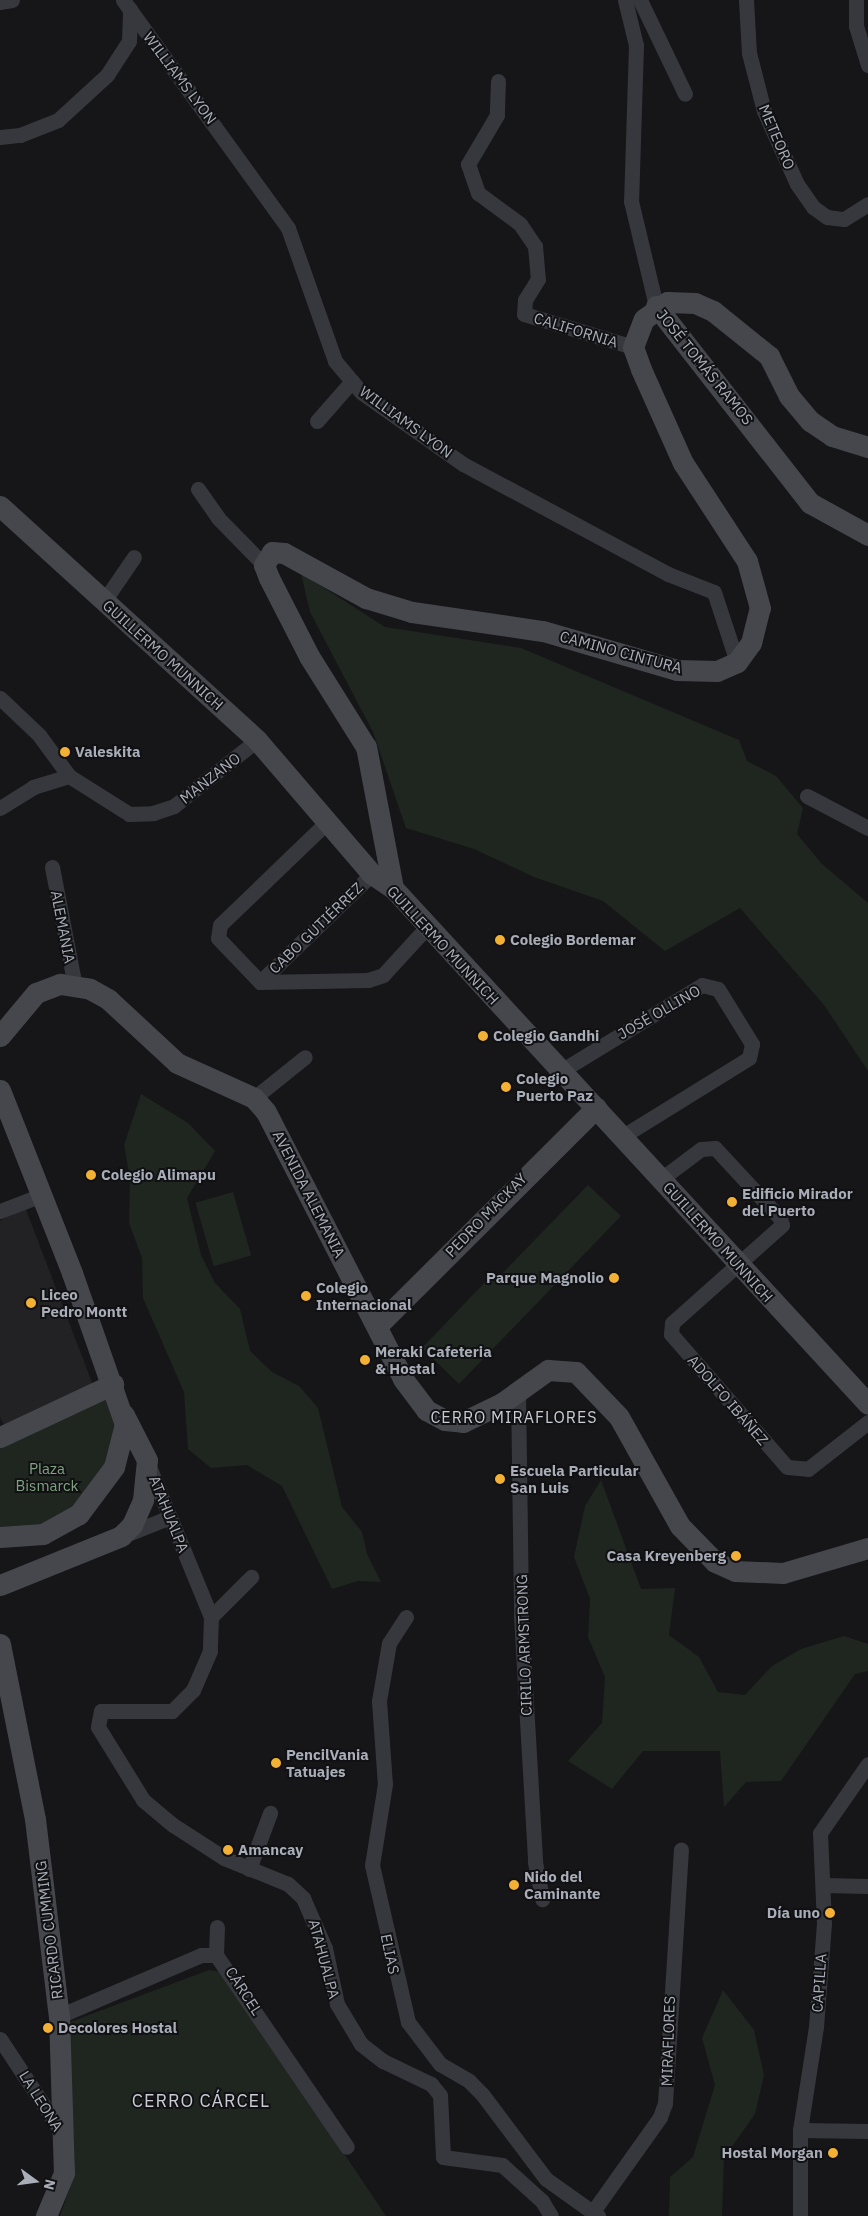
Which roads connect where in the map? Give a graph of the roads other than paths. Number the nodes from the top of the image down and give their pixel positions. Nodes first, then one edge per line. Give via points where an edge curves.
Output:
1 (12, 0) edge
2 (624, 0) edge
3 (640, 0) edge
4 (746, 0) edge
5 (856, 0) edge
6 (0, 2) edge
7 (127, 4) edge
8 (868, 65) edge
9 (498, 81) dead end
10 (685, 94) dead end
11 (0, 137) edge
12 (868, 204) edge
13 (656, 306) junction
14 (633, 347) junction
15 (352, 381) junction
16 (317, 421) dead end
17 (868, 446) edge
18 (198, 489) dead end
19 (0, 506) edge
20 (868, 535) edge
21 (134, 557) dead end
22 (264, 565) junction
23 (104, 601) junction
24 (737, 662) junction
25 (0, 698) edge
26 (257, 740) junction
27 (68, 776) junction
28 (807, 796) dead end
29 (0, 808) edge
30 (326, 823) junction
31 (868, 828) edge
32 (52, 867) dead end
33 (372, 874) junction
34 (393, 888) junction
35 (426, 928) junction
36 (260, 982) junction
37 (75, 986) junction
38 (0, 1036) edge
39 (305, 1056) dead end
40 (561, 1071) junction
41 (0, 1090) edge
42 (254, 1098) junction
43 (596, 1108) junction
44 (623, 1136) junction
45 (661, 1179) junction
46 (40, 1196) junction
47 (0, 1211) edge
48 (738, 1266) junction
49 (378, 1325) junction
50 (113, 1384) junction
51 (518, 1391) junction
52 (868, 1404) edge
53 (123, 1413) junction
54 (868, 1422) edge
55 (0, 1436) edge
56 (147, 1460) junction
57 (170, 1518) junction
58 (121, 1536) junction
59 (0, 1537) edge
60 (868, 1548) edge
61 (251, 1577) dead end
62 (0, 1585) edge
63 (211, 1617) junction
64 (406, 1617) dead end
65 (0, 1644) edge
66 (868, 1764) edge
67 (270, 1813) dead end
68 (681, 1850) dead end
69 (249, 1868) junction
70 (823, 1885) junction
71 (868, 1886) edge
72 (542, 1899) dead end
73 (217, 1927) dead end
74 (216, 1955) junction
75 (59, 2016) junction
76 (0, 2039) edge
77 (800, 2130) junction
78 (868, 2131) edge
79 (65, 2138) junction
80 (347, 2147) dead end
81 (546, 2179) junction
82 (596, 2213) edge
83 (46, 2216) edge
84 (551, 2216) edge
85 (558, 2216) edge
86 (800, 2216) edge

1 - 6 street
2 - 13 street, JOSÉ TOMÁS RAMOS via 636,45 631,201
3 - 10 street
4 - 12 street, METEORO via 749,53 764,111 797,184 813,207 827,217 844,218
5 - 8 street via 856,26
7 - 11 street via 129,41 107,76 58,120 20,135
7 - 15 street, WILLIAMS LYON via 288,228 335,361
9 - 14 street, CALIFORNIA via 497,115 468,164 478,192 520,224 535,246 538,279 526,300 524,314
13 - 14 main road via 637,331
13 - 17 main road via 682,302 713,311 769,356 789,396 810,421 832,436
13 - 20 main road, JOSÉ TOMÁS RAMOS via 810,503
14 - 24 main road via 683,463 747,561 760,608 752,643
15 - 16 street
15 - 24 street, WILLIAMS LYON via 464,464 668,574 714,592
18 - 22 street via 218,518
19 - 23 main road, GUILLERMO MUNNICH
21 - 23 street
22 - 24 main road, CAMINO CINTURA via 272,552 284,553 366,598 412,612 543,631 677,670 717,671
22 - 34 main road via 308,656 366,748
23 - 26 main road, GUILLERMO MUNNICH
25 - 27 street via 39,735
26 - 27 street, MANZANO via 174,806 153,813 129,814
26 - 30 main road, GUILLERMO MUNNICH
27 - 29 street via 33,787
28 - 31 street
30 - 33 main road, GUILLERMO MUNNICH
30 - 36 street via 220,926 218,938
32 - 37 street, ALEMANIA
33 - 34 main road, GUILLERMO MUNNICH
33 - 36 street, CABO GUTIÉRREZ
34 - 35 main road, GUILLERMO MUNNICH
35 - 36 street via 376,979
35 - 40 main road, GUILLERMO MUNNICH
37 - 38 main road, AVENIDA ALEMANIA via 60,984 36,994
37 - 42 main road, AVENIDA ALEMANIA via 108,999 177,1063
39 - 42 street
40 - 43 main road, GUILLERMO MUNNICH
40 - 44 street, JOSÉ OLLINO via 702,985 718,989 752,1044 749,1058
41 - 46 main road
42 - 49 main road, AVENIDA ALEMANIA via 266,1112
43 - 44 main road, GUILLERMO MUNNICH
43 - 49 main road, PEDRO MACKAY
44 - 45 main road, GUILLERMO MUNNICH
45 - 48 main road, GUILLERMO MUNNICH
45 - 48 street, ADOLFO IBÁÑEZ via 701,1150 715,1148 780,1218 779,1231
46 - 47 street
46 - 50 main road
48 - 52 main road, GUILLERMO MUNNICH
48 - 54 street, ADOLFO IBÁÑEZ via 672,1323 671,1334 787,1467 808,1469
49 - 51 main road, AVENIDA ALEMANIA via 412,1395 445,1420 469,1420
50 - 53 main road
50 - 55 main road
51 - 60 main road, AVENIDA ALEMANIA via 548,1370 576,1372 619,1417 680,1526 715,1562 735,1571 783,1573
51 - 72 street, CIRILO ARMSTRONG via 521,1616 535,1862
53 - 56 main road, ATAHUALPA
53 - 59 main road via 122,1448 92,1502 55,1529 25,1538
56 - 57 street, ATAHUALPA
56 - 58 main road via 143,1500
57 - 58 street
57 - 63 street, ATAHUALPA
58 - 62 main road
61 - 63 street
63 - 69 street, ATAHUALPA via 210,1651 182,1702 160,1714 101,1711 98,1727 143,1800 173,1826
64 - 81 street, ELIAS via 389,1643 379,1701 384,1784 372,1865 397,1986 408,2022 426,2050 476,2088
65 - 75 main road, RICARDO CUMMING via 35,1819
66 - 70 street, CAPILLA via 820,1833
67 - 69 street
68 - 82 street, MIRAFLORES via 665,2103 660,2117
69 - 84 street, ATAHUALPA via 288,1884 310,1910 325,1948 337,2004 361,2044 431,2084 440,2094 444,2108 443,2157 502,2165 542,2200
70 - 71 street
70 - 77 street, CAPILLA via 818,2010
73 - 74 street
74 - 75 street, CÁRCEL via 201,1955
74 - 80 street, CÁRCEL
75 - 79 main road, RICARDO CUMMING
76 - 79 street, LA LEONA
77 - 78 street
77 - 86 street, CAPILLA
79 - 83 main road, RICARDO CUMMING via 64,2173
81 - 82 street, ELIAS
81 - 85 street

